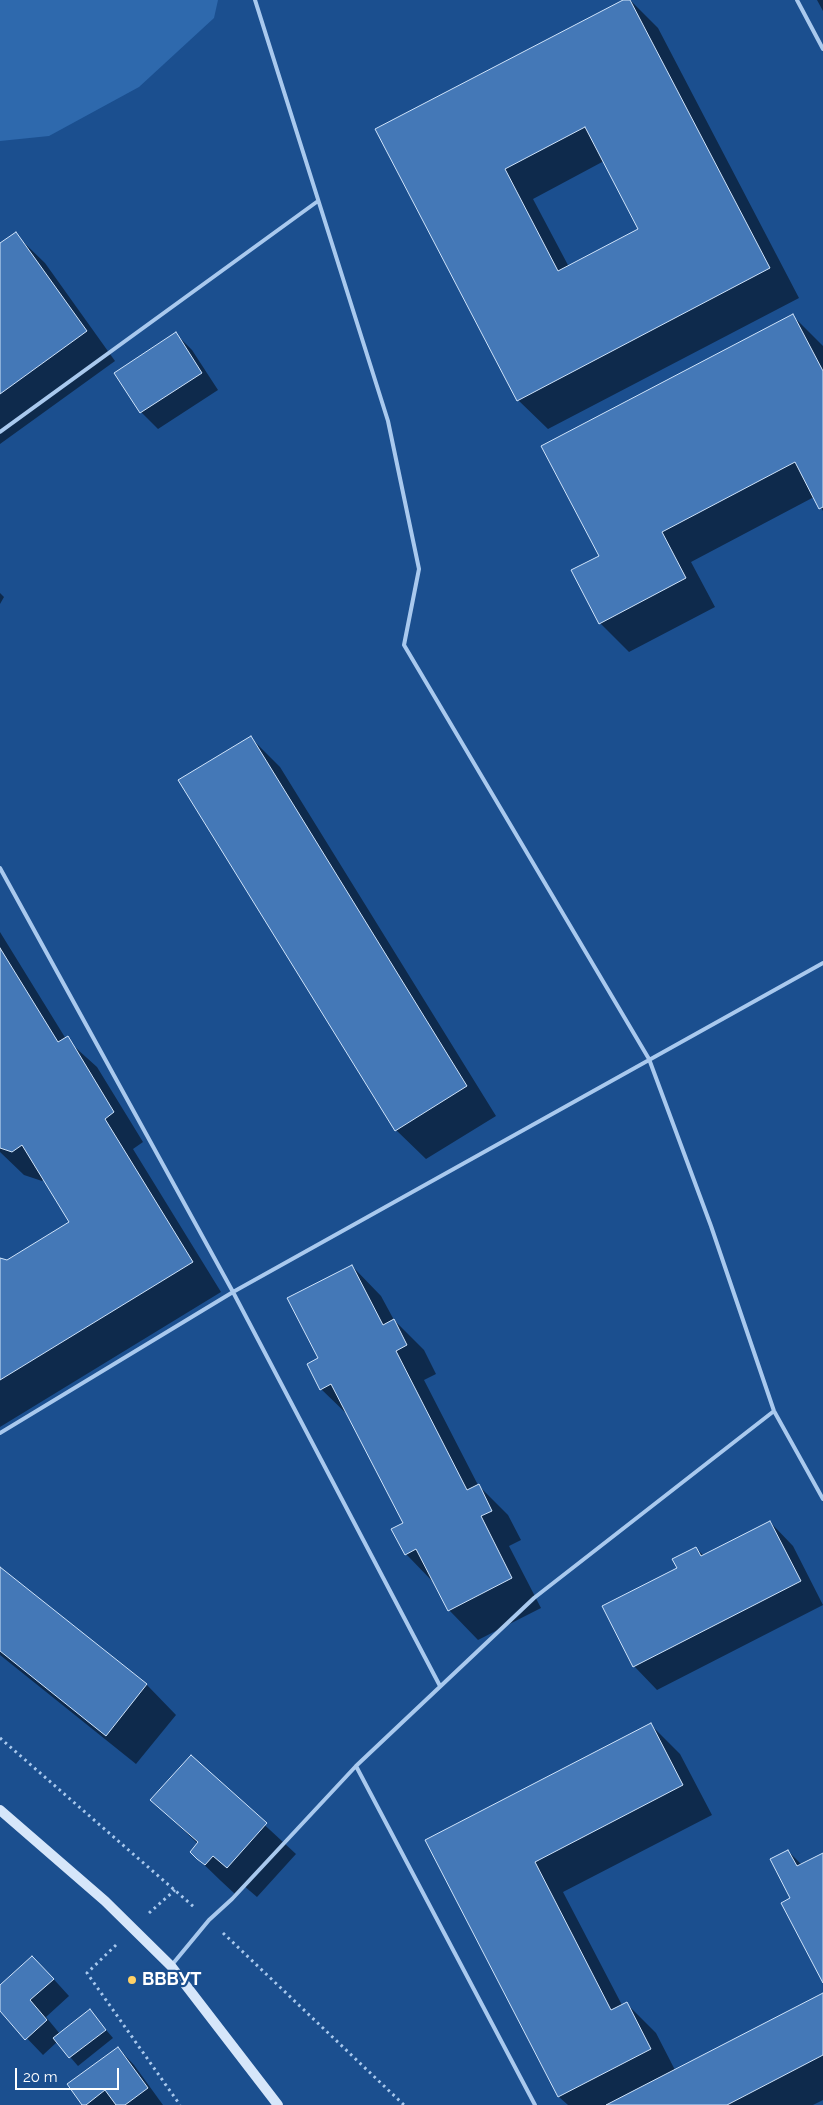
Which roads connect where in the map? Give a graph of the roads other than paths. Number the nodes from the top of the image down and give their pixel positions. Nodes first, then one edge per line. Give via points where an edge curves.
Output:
1 (255, 0) edge
2 (797, 0) edge
3 (823, 49) edge
4 (318, 201) junction
5 (0, 432) edge
6 (0, 868) edge
7 (823, 963) edge
8 (649, 1059) junction
9 (233, 1292) junction
10 (774, 1412) junction
11 (0, 1432) edge
12 (823, 1499) edge
13 (440, 1686) junction
14 (356, 1766) junction
15 (0, 1810) edge
16 (171, 1966) junction
17 (278, 2105) edge
18 (535, 2105) edge

1 - 4 lane
2 - 3 lane
4 - 5 lane
4 - 8 lane via 388,421 419,569 404,645
6 - 9 lane
7 - 8 lane
8 - 9 lane
8 - 10 lane via 711,1226
9 - 11 lane
9 - 13 lane
10 - 12 lane
10 - 13 lane via 534,1598
13 - 14 lane
14 - 16 lane via 232,1899 208,1920
14 - 18 lane
15 - 16 main road via 105,1901
16 - 17 main road

